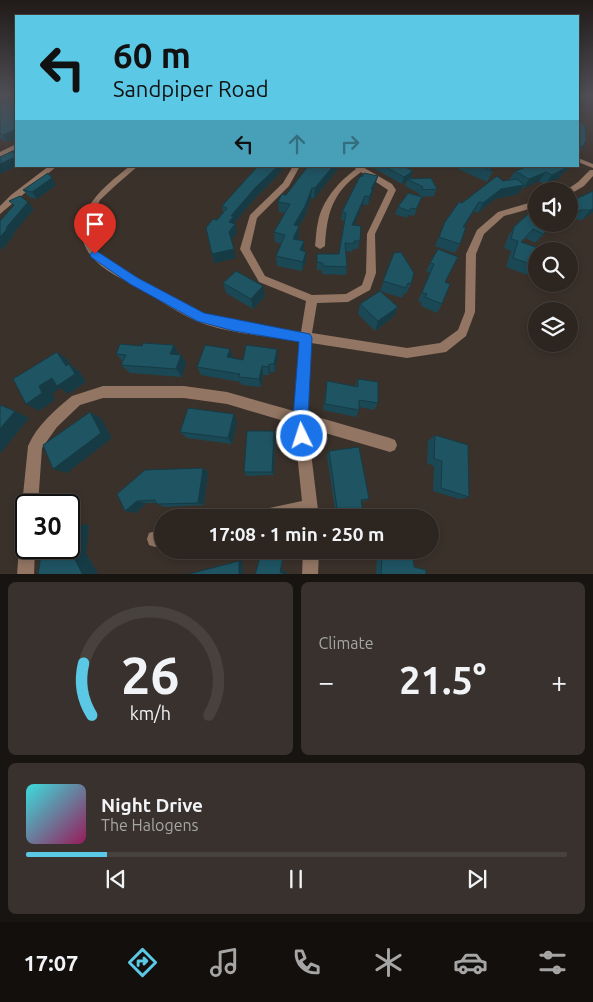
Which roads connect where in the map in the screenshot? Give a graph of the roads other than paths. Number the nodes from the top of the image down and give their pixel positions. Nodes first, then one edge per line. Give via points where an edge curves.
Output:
1 (15, 147) edge
2 (0, 155) edge
3 (579, 160) edge
4 (579, 164) edge
5 (53, 167) edge
6 (134, 167) edge
7 (296, 167) edge
8 (593, 167) edge
9 (359, 168) edge
10 (593, 172) edge
11 (578, 186) edge
12 (528, 206) edge
13 (0, 211) edge
14 (320, 246) dead end
15 (312, 299) junction
16 (306, 338) junction
17 (300, 418) junction
18 (390, 445) dead end
19 (31, 494) edge
20 (310, 509) edge
21 (26, 559) edge
22 (311, 559) edge
23 (25, 574) edge
24 (310, 574) edge

1 - 2 street
3 - 8 street
4 - 8 street
5 - 13 street
6 - 16 street via 97,199 87,219 87,239 95,254 134,281 201,318
7 - 15 street via 286,184 253,217 245,249 262,279
9 - 14 street via 336,193 323,218
9 - 15 street via 392,190 371,234 370,273 366,287 348,298
10 - 11 street
12 - 16 street via 501,214 480,232 471,254 470,312 462,333 442,348 407,353
15 - 16 street
16 - 17 street
17 - 18 street
17 - 19 street via 227,398 184,392 103,392 76,400 52,422 35,446
17 - 20 street
21 - 23 street
22 - 24 street

